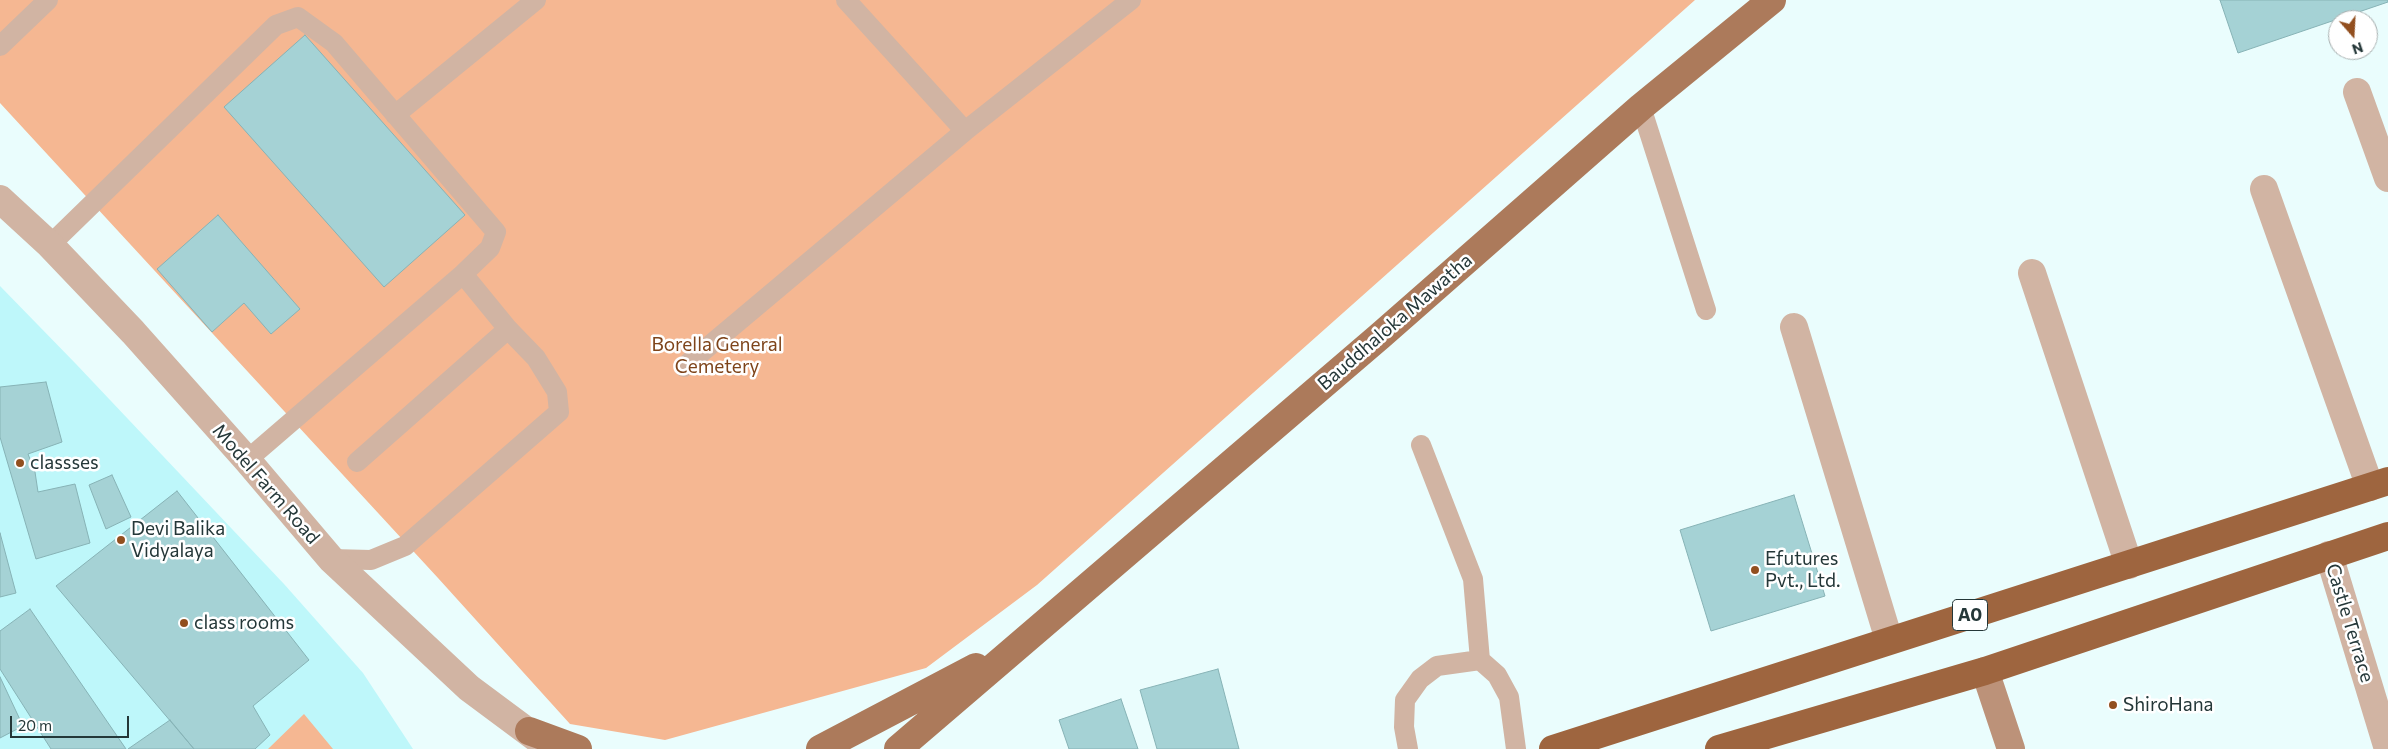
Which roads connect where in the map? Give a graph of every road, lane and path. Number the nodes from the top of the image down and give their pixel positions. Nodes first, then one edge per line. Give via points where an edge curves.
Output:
1 (48, 0) edge
2 (536, 0) edge
3 (846, 0) edge
4 (1131, 0) edge
5 (1772, 0) edge
6 (0, 46) edge
7 (2357, 92) dead end
8 (1641, 107) junction
9 (395, 115) junction
10 (965, 131) junction
11 (2388, 178) edge
12 (2264, 189) dead end
13 (0, 199) edge
14 (50, 245) junction
15 (2032, 272) dead end
16 (463, 274) junction
17 (1706, 310) dead end
18 (1794, 327) dead end
19 (508, 329) junction
20 (684, 367) dead end
21 (1421, 445) dead end
22 (247, 460) junction
23 (357, 462) dead end
24 (2379, 484) edge
25 (2388, 536) edge
26 (2329, 555) junction
27 (331, 559) junction
28 (2129, 565) junction
29 (1889, 640) junction
30 (1019, 644) junction
31 (1480, 660) junction
32 (1985, 671) junction
33 (529, 732) junction
34 (550, 749) edge
35 (578, 749) edge
36 (820, 749) edge
37 (898, 749) edge
38 (1408, 749) edge
39 (1516, 749) edge
40 (1553, 749) edge
41 (1719, 749) edge
42 (2011, 749) edge
43 (2388, 749) edge

1 - 6 lane
2 - 9 lane
3 - 10 lane
4 - 10 lane
5 - 8 main road, Bauddhaloka Mawatha
7 - 11 street
8 - 17 lane
8 - 30 main road, Bauddhaloka Mawatha via 1380,336
9 - 14 lane via 334,43 298,18 276,25
9 - 16 lane via 496,232 490,248
10 - 20 lane
12 - 24 street
13 - 14 street, Model Farm Road
14 - 22 street, Model Farm Road
15 - 28 street
16 - 19 lane
16 - 22 lane
18 - 29 street
19 - 23 lane
19 - 27 lane via 536,358 557,392 559,412 406,546 371,560
21 - 31 lane via 1473,579
22 - 27 street, Model Farm Road
24 - 28 highway, A0
25 - 26 highway
26 - 32 highway
26 - 43 street, Castle Terrace
27 - 33 street, Model Farm Road via 469,688
28 - 29 highway, A0
29 - 40 highway, A0
30 - 36 main road, Bauddhaloka Mawatha
30 - 37 main road, Bauddhaloka Mawatha
31 - 38 lane via 1438,666 1420,679 1405,700 1404,727
31 - 39 lane via 1497,675 1509,697
32 - 41 highway
32 - 42 street
33 - 34 street, Model Farm Road
33 - 35 main road

